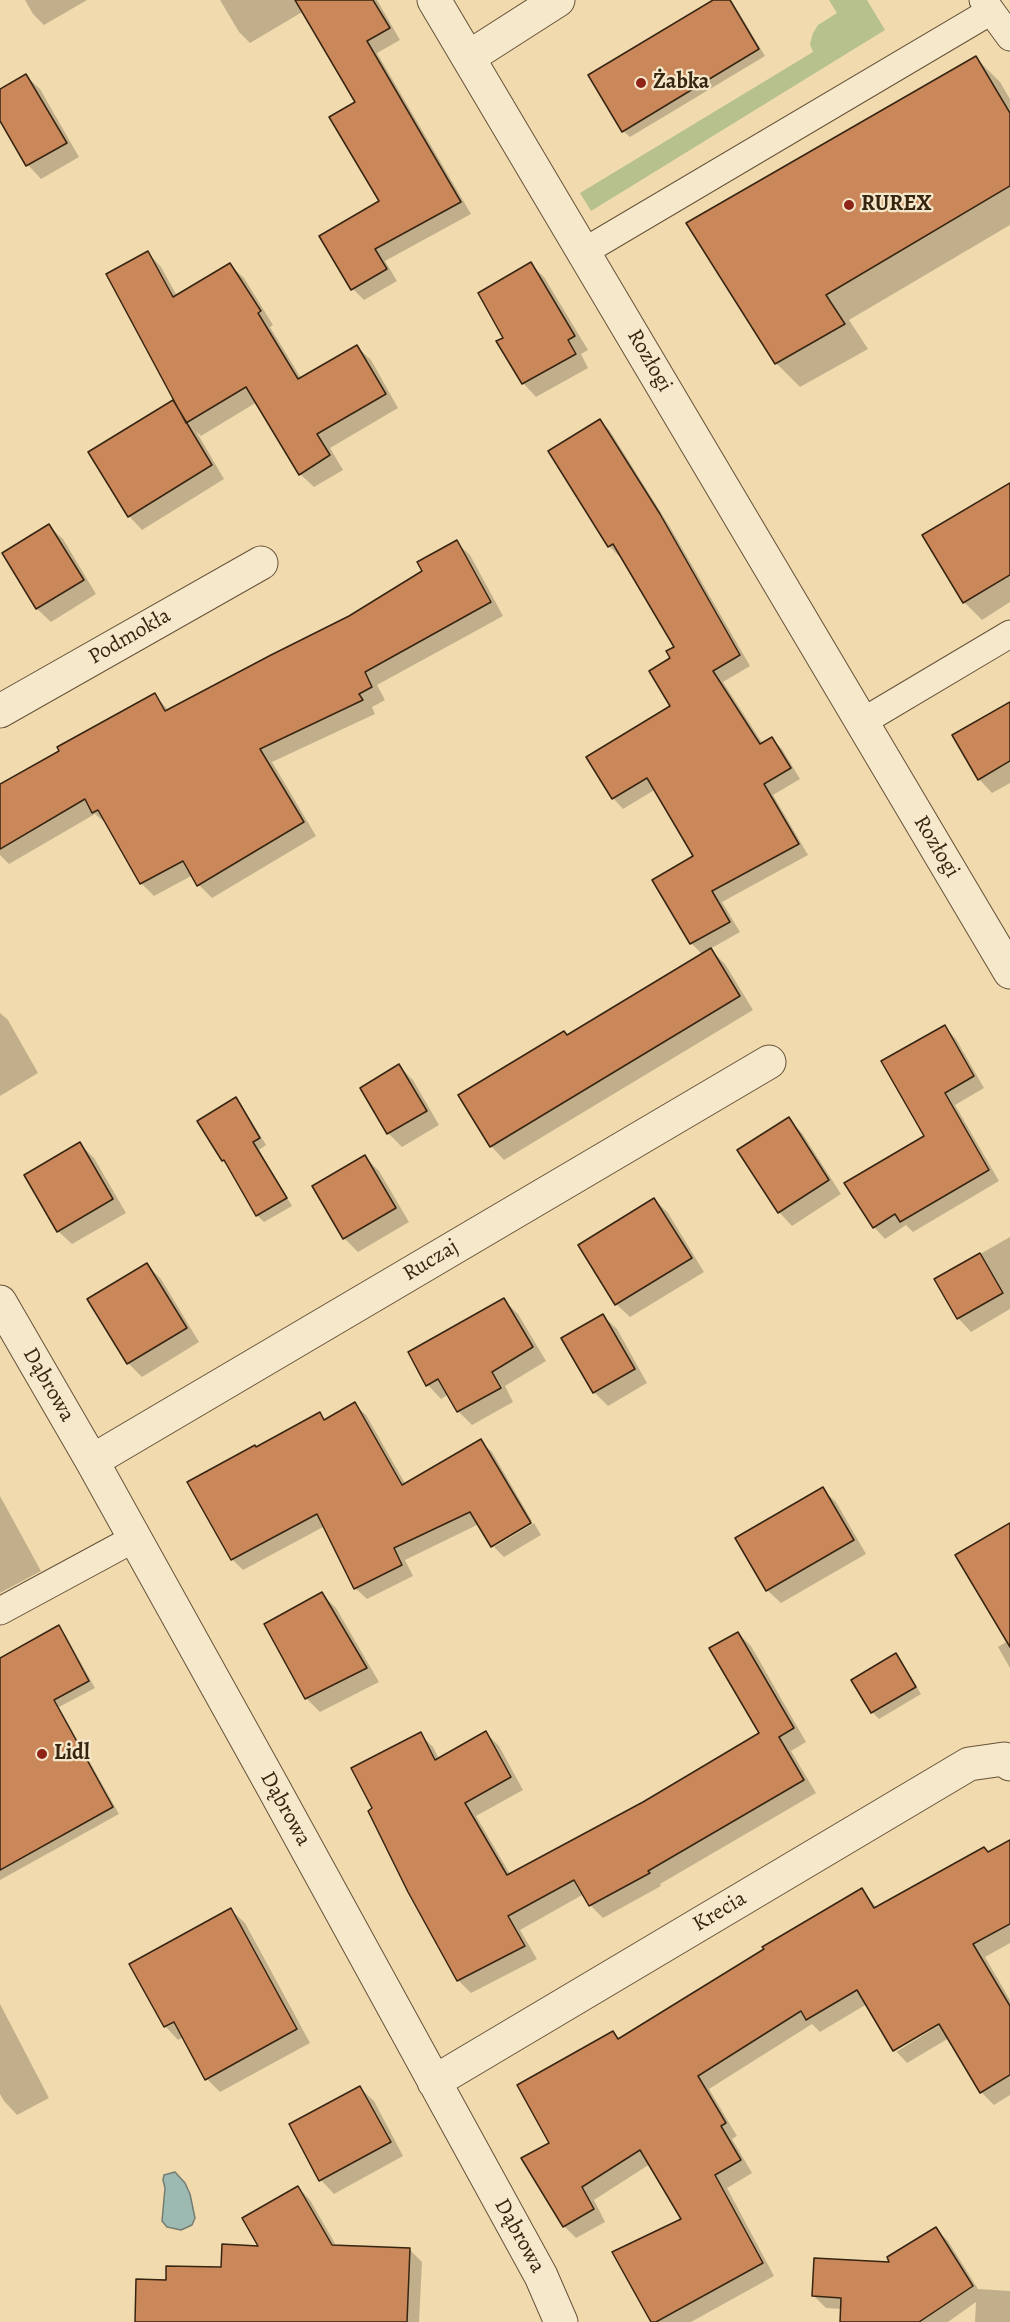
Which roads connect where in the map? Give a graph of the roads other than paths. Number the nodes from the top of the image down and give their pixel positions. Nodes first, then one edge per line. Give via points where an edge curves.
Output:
1 (434, 0) edge
2 (558, 0) edge
3 (987, 6) edge
4 (1010, 37) edge
5 (469, 57) junction
6 (585, 252) junction
7 (261, 563) dead end
8 (1010, 634) edge
9 (0, 711) edge
10 (862, 722) junction
11 (1010, 972) edge
12 (769, 1062) dead end
13 (0, 1302) edge
14 (92, 1461) junction
15 (135, 1538) junction
16 (0, 1611) edge
17 (1010, 1764) edge
18 (434, 2082) junction
19 (561, 2322) edge

1 - 5 street, Rozłogi
2 - 5 street
3 - 4 lane
3 - 6 lane
5 - 6 street, Rozłogi
6 - 10 street, Rozłogi
7 - 9 street, Podmokła
8 - 10 lane
10 - 11 street, Rozłogi
12 - 14 street, Ruczaj
13 - 14 street, Dąbrowa
14 - 15 street, Dąbrowa
15 - 16 lane
15 - 18 street, Dąbrowa
17 - 18 street, Krecia via 1004,1759 969,1764
18 - 19 street, Dąbrowa via 541,2276

